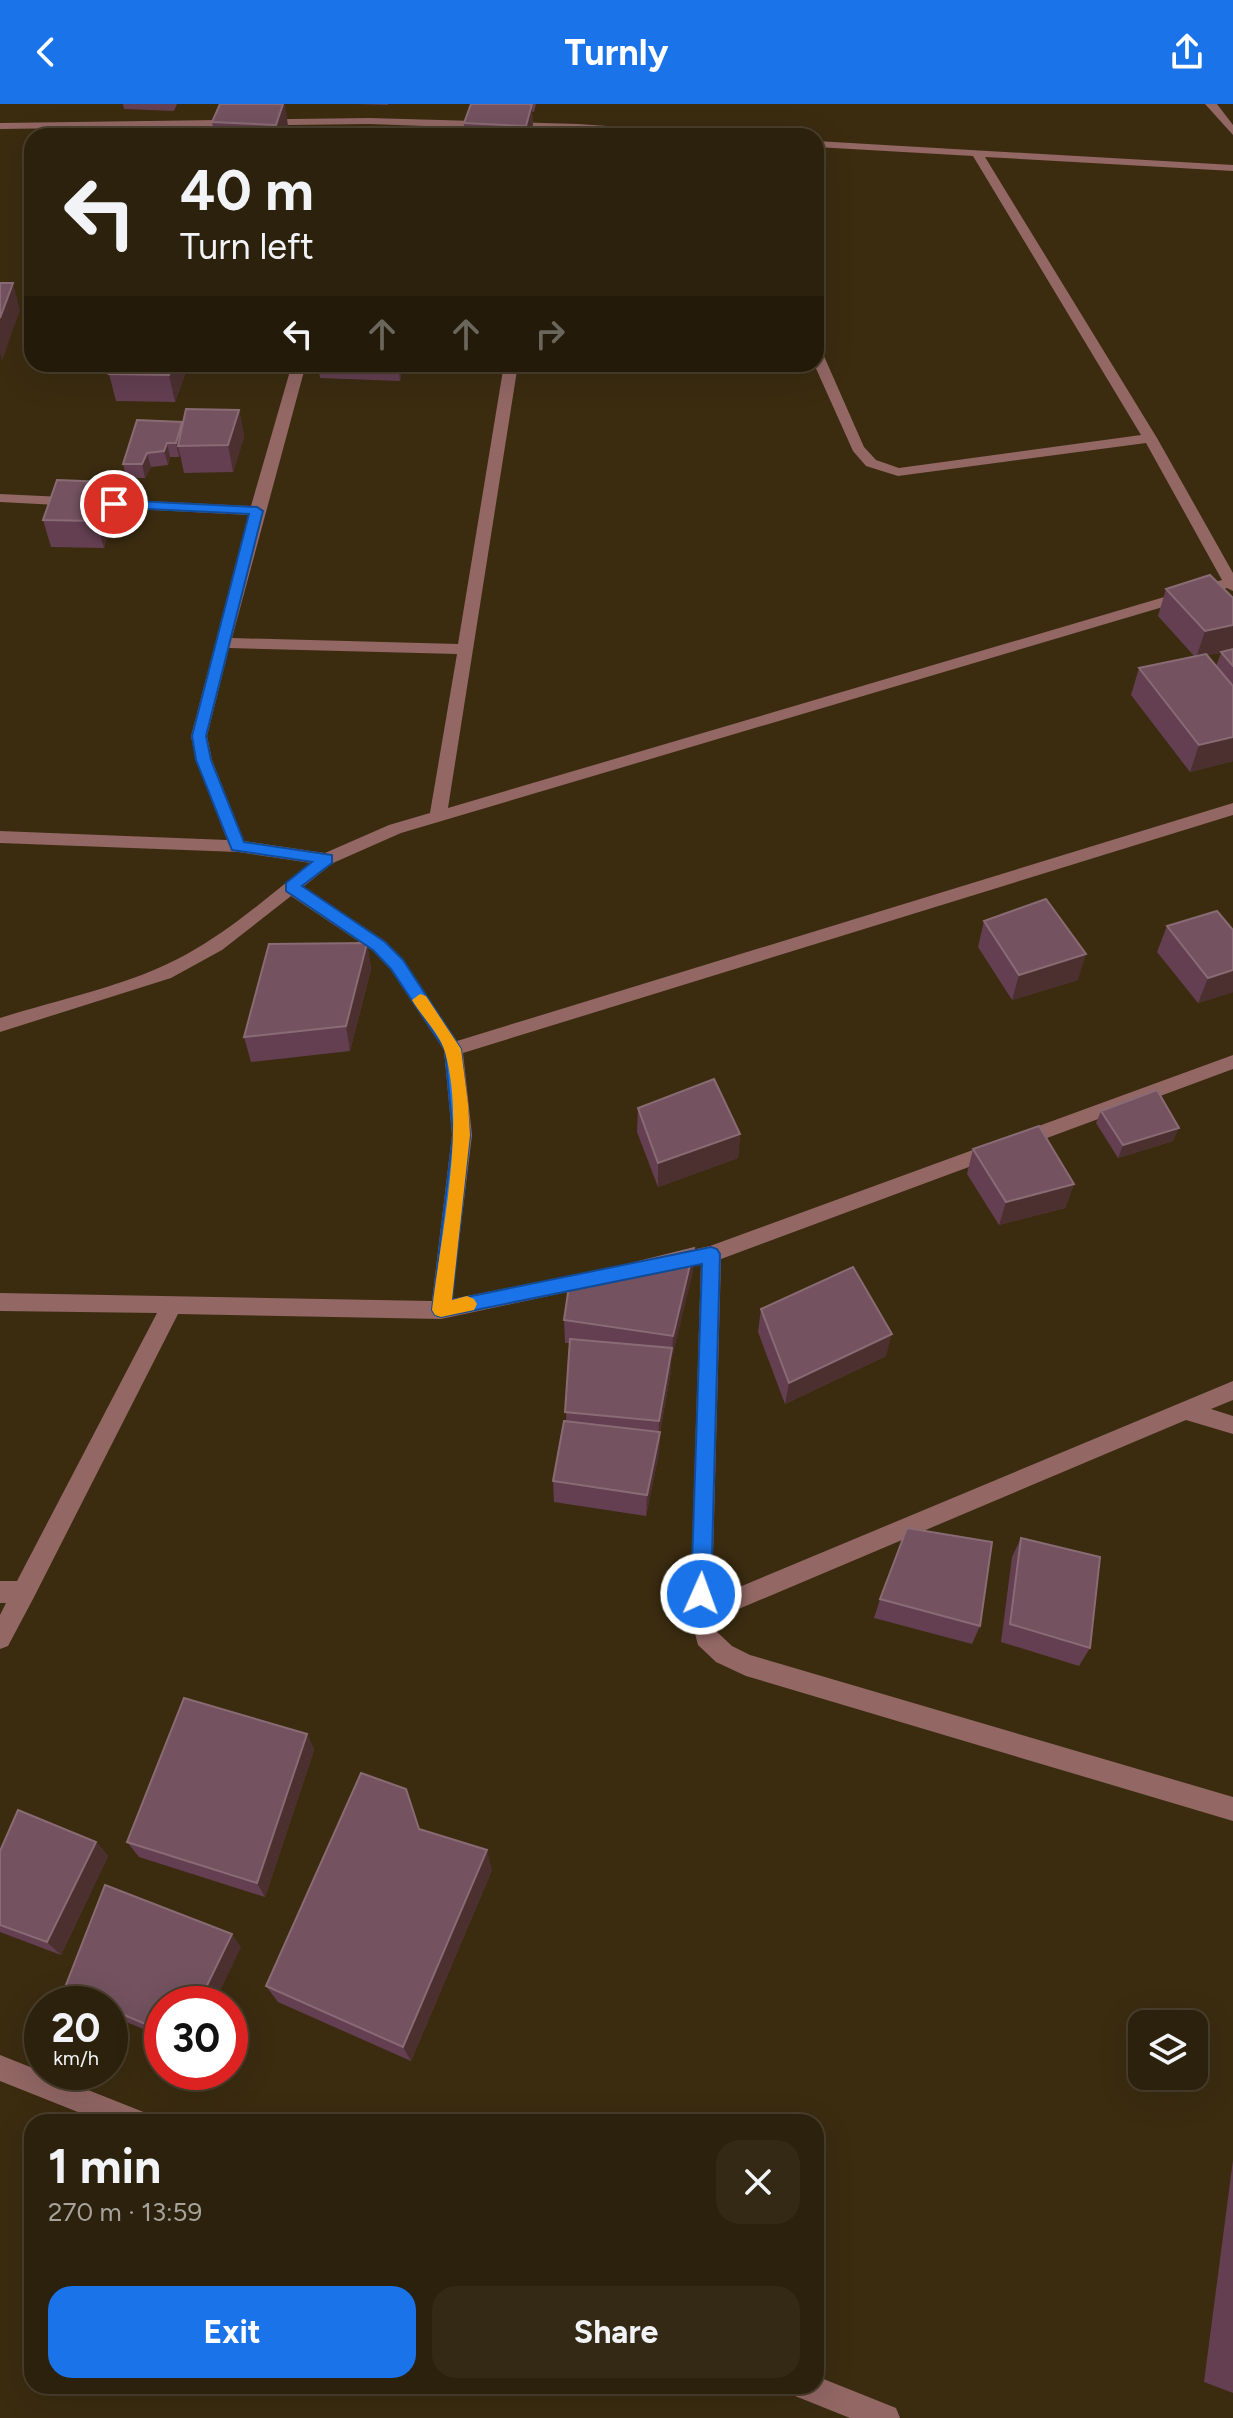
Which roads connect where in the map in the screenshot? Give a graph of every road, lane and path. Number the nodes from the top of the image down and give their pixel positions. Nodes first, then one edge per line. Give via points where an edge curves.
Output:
1 (1211, 104) edge
2 (369, 121) junction
3 (0, 126) edge
4 (367, 128) edge
5 (592, 128) edge
6 (1233, 132) edge
7 (824, 145) edge
8 (978, 155) junction
9 (1233, 168) edge
10 (297, 372) edge
11 (510, 372) edge
12 (824, 372) edge
13 (1150, 438) junction
14 (0, 498) edge
15 (257, 511) junction
16 (1232, 584) edge
17 (222, 643) junction
18 (466, 649) junction
19 (1233, 809) edge
20 (438, 817) junction
21 (0, 837) edge
22 (238, 846) junction
23 (327, 859) junction
24 (291, 887) junction
25 (0, 1025) edge
26 (453, 1049) junction
27 (1233, 1062) edge
28 (711, 1254) junction
29 (651, 1267) edge
30 (606, 1276) edge
31 (0, 1302) edge
32 (173, 1303) junction
33 (441, 1310) junction
34 (1233, 1390) edge
35 (1185, 1410) junction
36 (1233, 1425) edge
37 (0, 1592) edge
38 (25, 1592) junction
39 (701, 1614) junction
40 (0, 1638) edge
41 (1233, 1809) edge
42 (0, 2068) edge
43 (117, 2114) edge
44 (824, 2394) edge
45 (886, 2418) edge

1 - 6 street
2 - 3 street
2 - 4 street
2 - 5 street
7 - 8 street
8 - 9 street
8 - 13 street
10 - 15 street
11 - 18 street
12 - 13 street via 858,448 871,463 898,472
13 - 16 street
14 - 15 street
15 - 17 street
16 - 20 street
17 - 18 street
17 - 22 street via 199,736
18 - 20 street
19 - 26 street
20 - 23 street
21 - 22 street
22 - 23 street
23 - 24 street
24 - 25 street via 216,945 179,966
24 - 26 street via 379,946
26 - 33 street via 462,1135
27 - 28 street
28 - 29 street
28 - 39 street
30 - 33 street
31 - 32 street
32 - 33 street
32 - 38 street
34 - 35 street
35 - 36 street
35 - 39 street
37 - 38 street
38 - 40 street
39 - 41 street via 706,1637 746,1665
42 - 43 street
44 - 45 street

